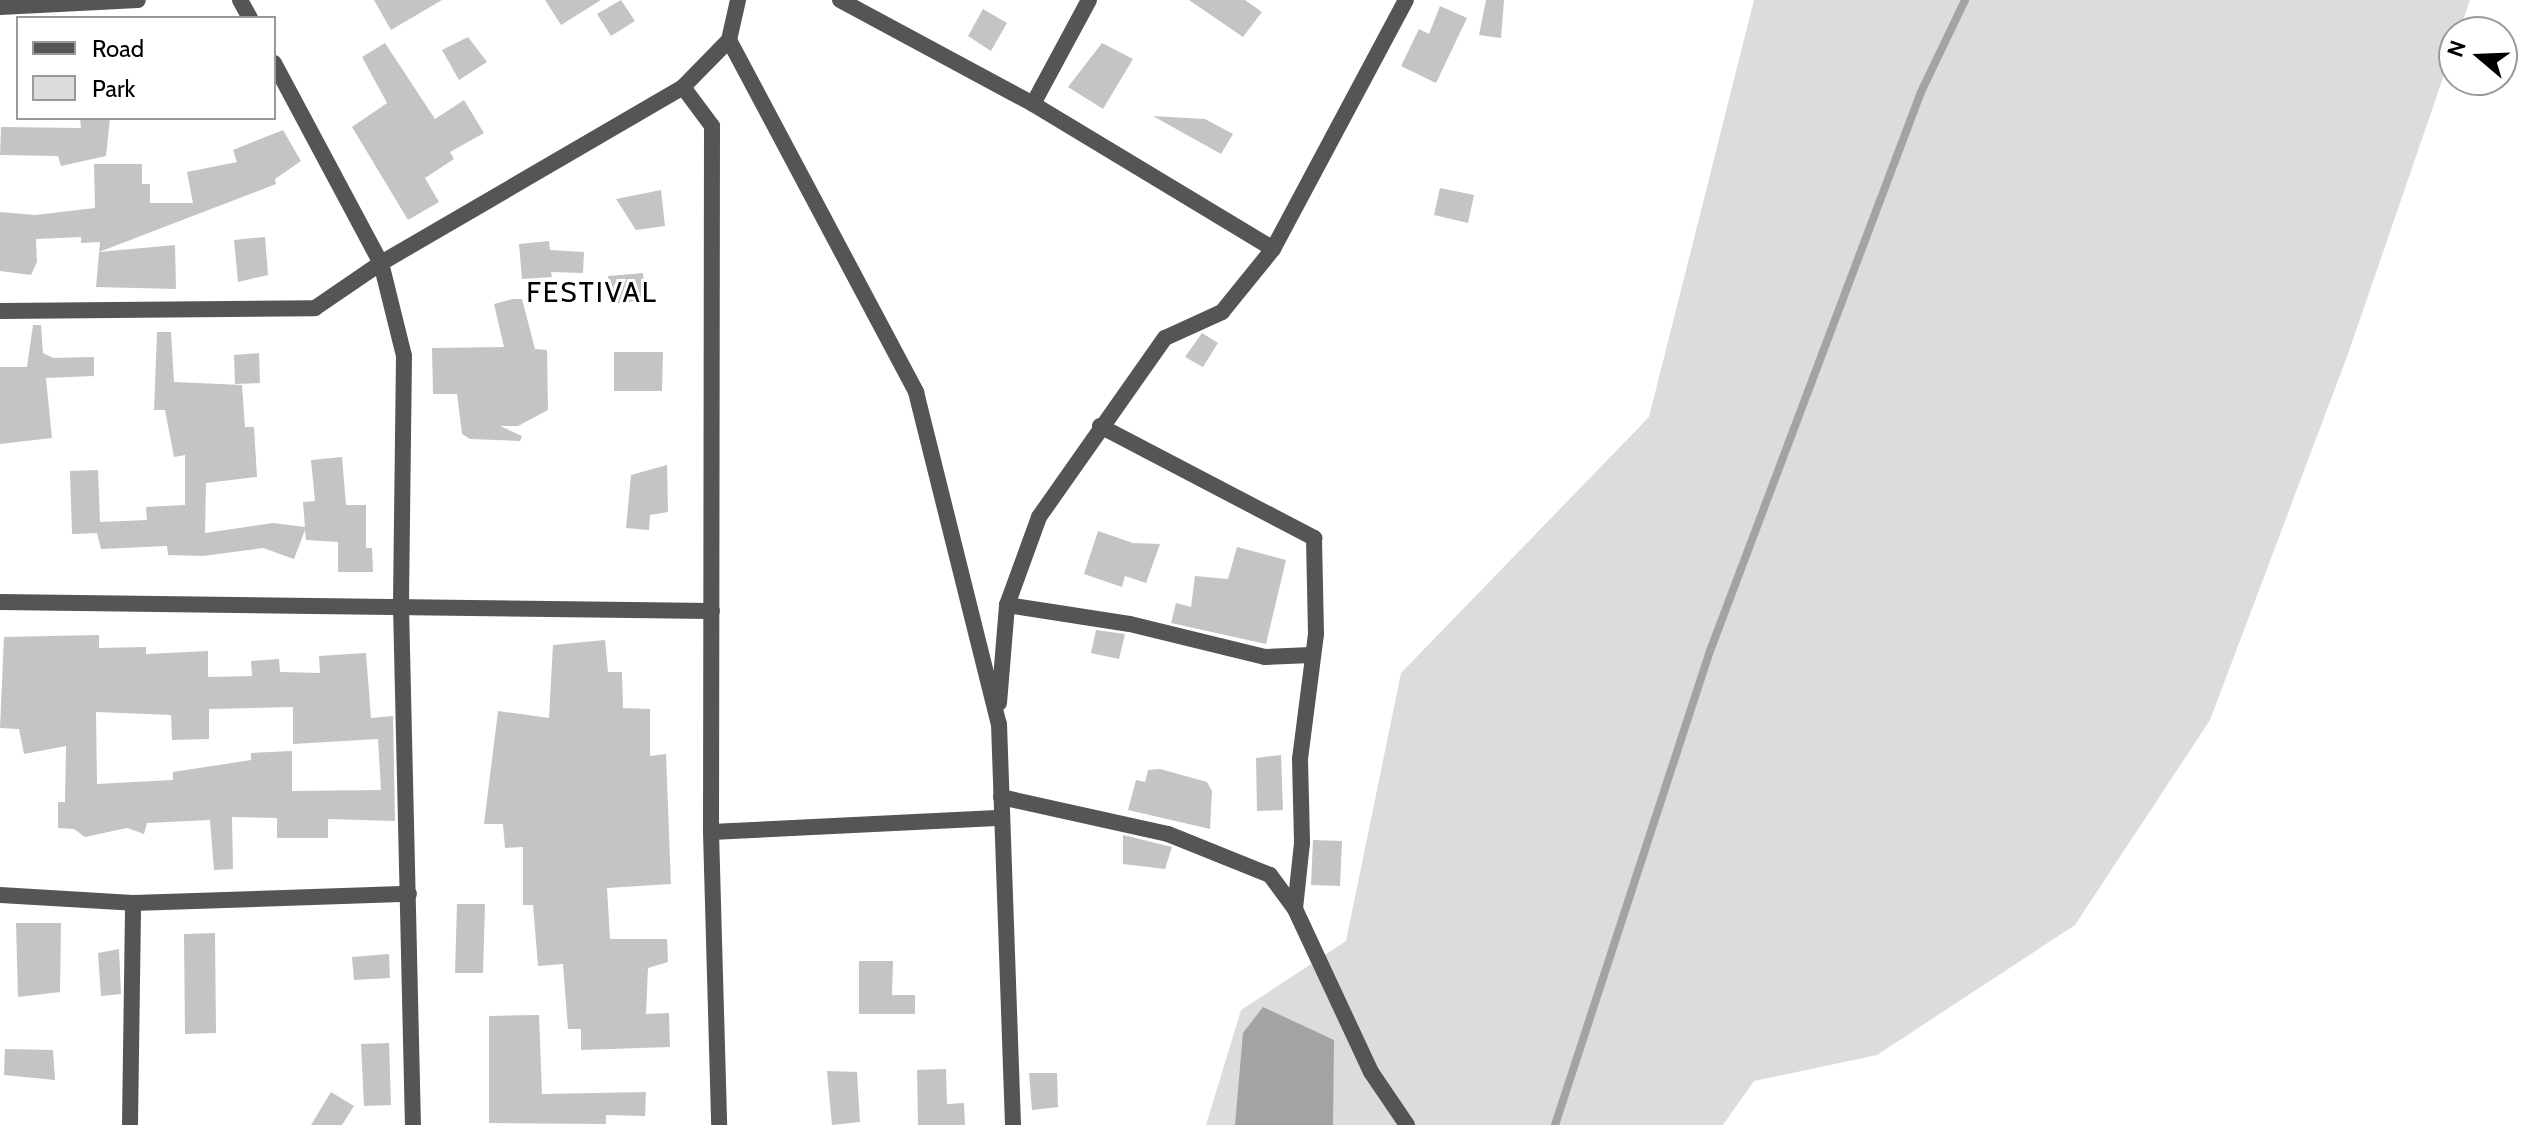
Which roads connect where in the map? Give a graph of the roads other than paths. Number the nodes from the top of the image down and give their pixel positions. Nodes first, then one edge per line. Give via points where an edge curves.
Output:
1 (138, 0) edge
2 (738, 0) edge
3 (840, 0) edge
4 (1089, 0) edge
5 (1406, 0) edge
6 (0, 7) edge
7 (729, 40) junction
8 (276, 67) edge
9 (683, 87) junction
10 (1033, 104) junction
11 (1273, 249) junction
12 (381, 263) junction
13 (0, 311) edge
14 (1100, 426) junction
15 (0, 602) edge
16 (1007, 605) junction
17 (401, 606) junction
18 (712, 611) junction
19 (1311, 655) junction
20 (998, 717) junction
21 (1001, 797) junction
22 (1002, 818) junction
23 (711, 832) junction
24 (409, 894) junction
25 (0, 895) edge
26 (133, 903) junction
27 (1295, 909) junction
28 (130, 1125) edge
29 (413, 1125) edge
30 (719, 1125) edge
31 (1013, 1125) edge
32 (1407, 1125) edge

1 - 6 street
2 - 7 street
3 - 10 street
4 - 10 street
5 - 11 street
7 - 9 street
7 - 20 street via 916,392
8 - 12 street
9 - 12 street
9 - 18 street via 712,126
10 - 11 street
11 - 14 street via 1222,312 1165,338
12 - 13 street via 315,308
12 - 17 street via 404,356
14 - 16 street via 1039,517
14 - 19 street via 1314,538 1316,634
15 - 17 street
16 - 19 street via 1130,624 1265,657
16 - 20 street
17 - 18 street
17 - 24 street
18 - 23 street
19 - 27 street via 1300,759 1302,843
20 - 21 street
21 - 22 street
21 - 27 street via 1168,834 1270,875
22 - 23 street
22 - 31 street
23 - 30 street
24 - 26 street
24 - 29 street
25 - 26 street
26 - 28 street
27 - 32 street via 1371,1072

